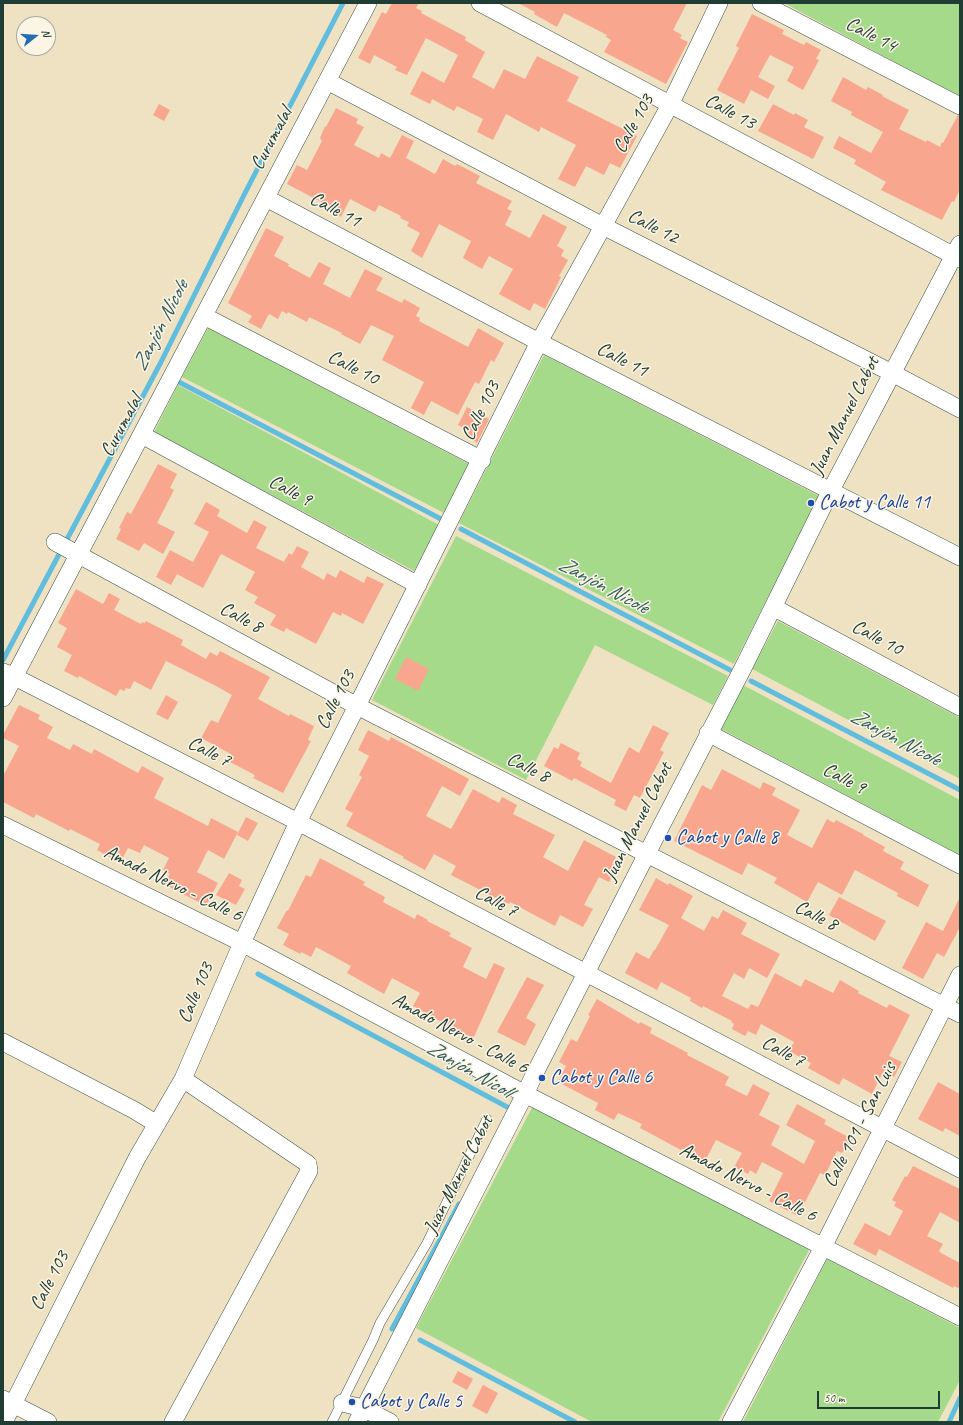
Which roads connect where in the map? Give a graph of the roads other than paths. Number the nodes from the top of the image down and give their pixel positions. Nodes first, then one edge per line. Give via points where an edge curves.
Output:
1 (368, 3) edge
2 (480, 3) edge
3 (719, 3) edge
4 (761, 3) edge
5 (327, 81) junction
6 (670, 105) junction
7 (960, 106) edge
8 (266, 198) junction
9 (603, 226) junction
10 (958, 253) edge
11 (204, 316) junction
12 (539, 342) junction
13 (892, 373) junction
14 (960, 409) edge
15 (142, 435) junction
16 (482, 460) junction
17 (831, 490) junction
18 (55, 542) dead end
19 (79, 555) junction
20 (960, 557) edge
21 (418, 585) junction
22 (773, 607) junction
23 (9, 675) edge
24 (3, 698) edge
25 (357, 706) junction
26 (960, 707) edge
27 (708, 733) junction
28 (298, 822) junction
29 (3, 825) edge
30 (647, 853) junction
31 (960, 865) edge
32 (242, 942) junction
33 (586, 974) junction
34 (960, 976) edge
35 (944, 1006) junction
36 (960, 1014) edge
37 (3, 1042) edge
38 (183, 1079) junction
39 (525, 1094) junction
40 (487, 1119) dead end
41 (157, 1124) junction
42 (882, 1130) junction
43 (960, 1169) edge
44 (823, 1247) junction
45 (960, 1317) edge
46 (8, 1401) edge
47 (342, 1403) junction
48 (360, 1415) edge
49 (4, 1422) edge
50 (48, 1422) edge
51 (173, 1422) edge
52 (332, 1422) edge
53 (390, 1422) edge
54 (731, 1422) edge

1 - 5 street, Curumalal
2 - 6 street, Calle 13
3 - 6 street, Calle 103
4 - 7 street, Calle 14
5 - 8 street, Curumalal
5 - 9 street, Calle 12
6 - 9 street, Calle 103
6 - 10 street, Calle 13
8 - 11 street, Curumalal
8 - 12 street, Calle 11
9 - 12 street, Calle 103
9 - 13 street, Calle 12
10 - 13 street, Juan Manuel Cabot
11 - 15 street, Curumalal
11 - 16 street, Calle 10
12 - 16 street, Calle 103
12 - 17 street, Calle 11
13 - 14 street, Calle 12
13 - 17 street, Juan Manuel Cabot
15 - 19 street, Curumalal
15 - 21 street, Calle 9
16 - 21 street, Calle 103
17 - 20 street, Calle 11
17 - 22 street, Juan Manuel Cabot
18 - 19 street, Calle 8
19 - 23 street, Curumalal
19 - 25 street, Calle 8
21 - 25 street, Calle 103
22 - 26 street, Calle 10
22 - 27 street, Juan Manuel Cabot
23 - 24 street, Curumalal
23 - 28 street, Calle 7
25 - 28 street, Calle 103
25 - 30 street, Calle 8
27 - 30 street, Juan Manuel Cabot
27 - 31 street, Calle 9
28 - 32 street, Calle 103
28 - 33 street, Calle 7
29 - 32 street, Amado Nervo - Calle 6
30 - 33 street, Juan Manuel Cabot
30 - 35 street, Calle 8
32 - 38 street, Calle 103
32 - 39 street, Amado Nervo - Calle 6
33 - 39 street, Juan Manuel Cabot
33 - 42 street, Calle 7
34 - 35 street, Calle 101 - San Luis
35 - 36 street, Calle 8
35 - 42 street, Calle 101 - San Luis
37 - 41 street
38 - 41 street, Calle 103
38 - 51 street via 308,1164 309,1171
39 - 44 street, Amado Nervo - Calle 6
39 - 48 street, Juan Manuel Cabot
40 - 47 lane via 427,1243 380,1323
41 - 46 street, Calle 103
42 - 43 street, Calle 7
42 - 44 street, Calle 101 - San Luis
44 - 45 street, Amado Nervo - Calle 6
44 - 54 street, Calle 101 - San Luis
46 - 49 street, Calle 103
46 - 50 street
47 - 48 street
47 - 52 lane
48 - 53 street

